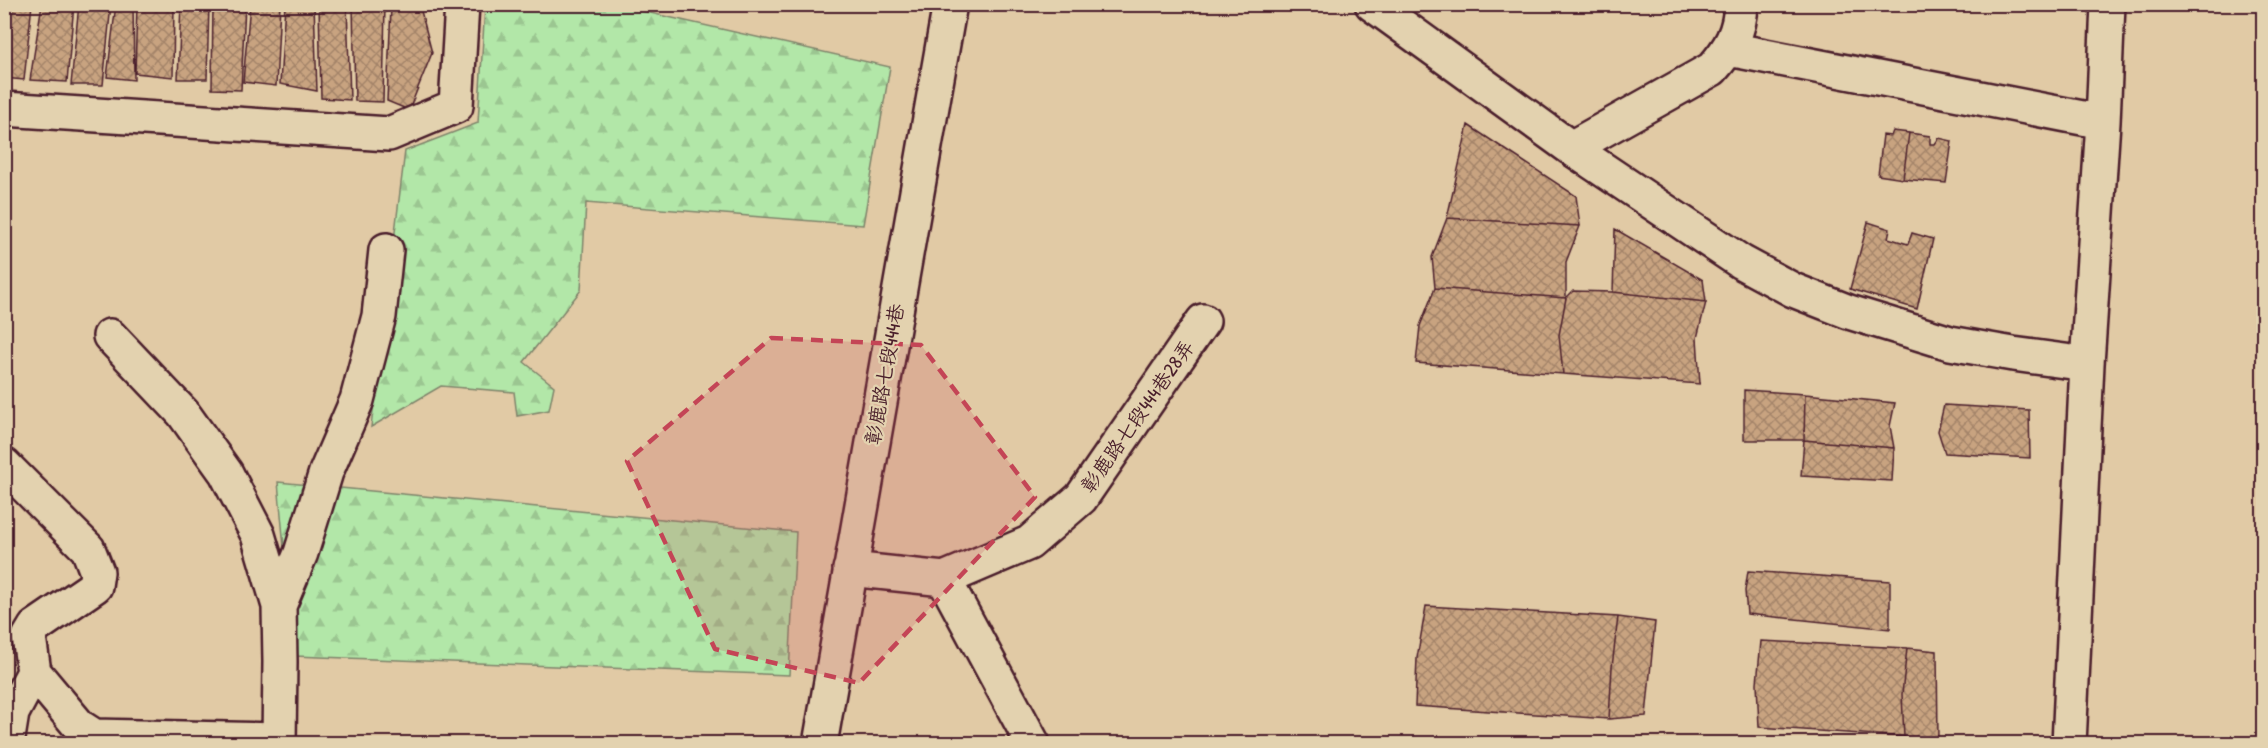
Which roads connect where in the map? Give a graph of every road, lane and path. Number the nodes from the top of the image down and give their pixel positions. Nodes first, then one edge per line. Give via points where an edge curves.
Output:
1 (462, 4) edge
2 (950, 4) edge
3 (1372, 4) edge
4 (1741, 4) edge
5 (2108, 4) edge
6 (1730, 49) junction
7 (4, 109) edge
8 (2103, 122) junction
9 (1571, 148) junction
10 (386, 250) dead end
11 (1203, 321) dead end
12 (110, 336) dead end
13 (2087, 364) junction
14 (4, 465) edge
15 (850, 569) junction
16 (944, 579) junction
17 (279, 606) junction
18 (34, 672) junction
19 (8, 723) edge
20 (279, 742) edge
21 (820, 744) edge
22 (1033, 744) edge
23 (2068, 744) edge

1 - 7 street via 456,106 389,134
2 - 15 street, 彰鹿路七段444巷
3 - 9 street
4 - 6 street
5 - 8 street
6 - 8 street
6 - 9 street via 1712,69
8 - 13 street
9 - 13 street via 1741,262 1793,290 1950,343
10 - 17 street via 379,316 357,400 326,472 301,553
11 - 16 street, 彰鹿路七段444巷28弄 via 1081,498 1029,543
12 - 17 street via 183,413 226,473 258,535
13 - 23 street
14 - 18 street via 88,549 97,572 95,586 35,627 29,637
15 - 16 street, 彰鹿路七段444巷28弄
15 - 21 street, 彰鹿路七段444巷
16 - 22 street
17 - 20 street
18 - 19 street
18 - 20 street via 80,727 94,736

